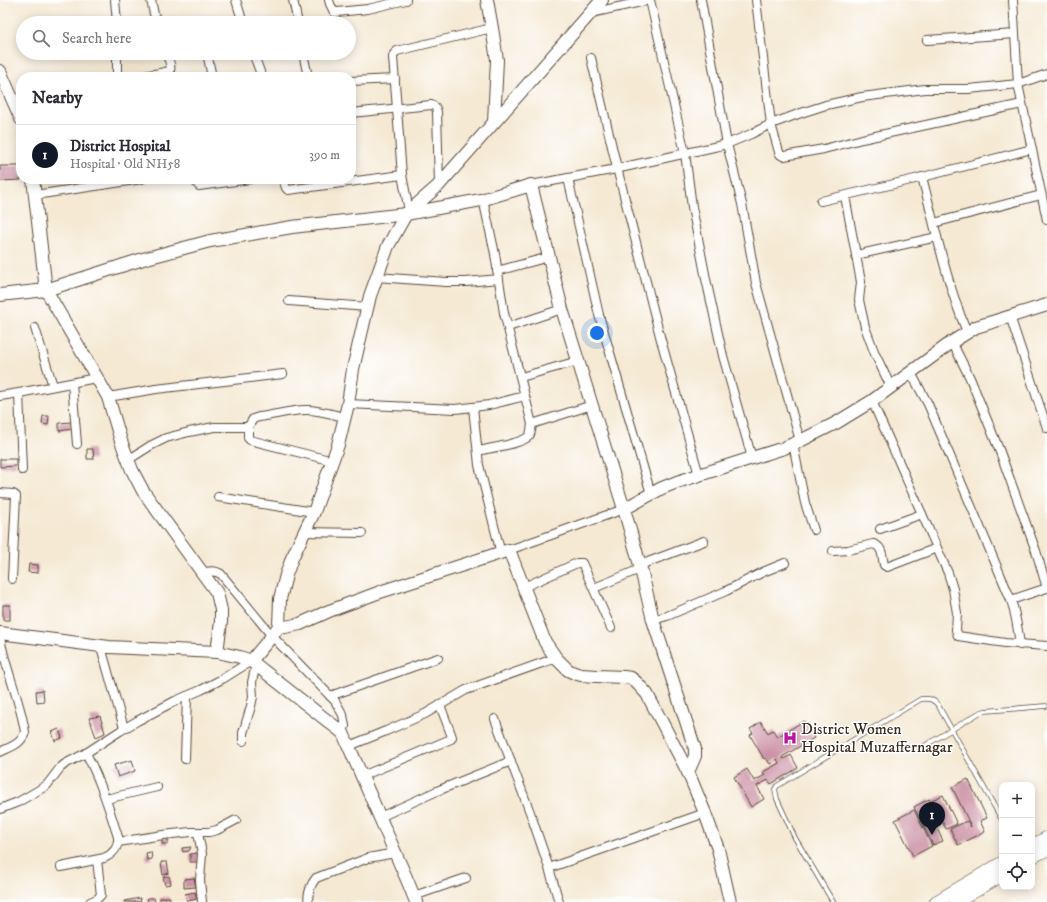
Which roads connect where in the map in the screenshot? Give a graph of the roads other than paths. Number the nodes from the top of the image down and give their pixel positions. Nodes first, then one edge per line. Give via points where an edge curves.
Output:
1 (115, 0) edge
2 (151, 0) edge
3 (236, 0) edge
4 (293, 0) edge
5 (329, 0) edge
6 (406, 0) edge
7 (487, 0) edge
8 (602, 0) edge
9 (650, 0) edge
10 (701, 0) edge
11 (756, 0) edge
12 (1013, 0) edge
13 (591, 12) junction
14 (116, 16) edge
15 (155, 16) edge
16 (241, 16) edge
17 (296, 16) edge
18 (492, 28) junction
19 (1015, 34) junction
20 (927, 40) dead end
21 (591, 58) dead end
22 (117, 60) edge
23 (168, 60) edge
24 (208, 60) edge
25 (256, 60) edge
26 (305, 60) edge
27 (0, 71) edge
28 (117, 72) edge
29 (165, 72) edge
30 (211, 72) edge
31 (260, 72) edge
32 (307, 72) edge
33 (1047, 74) edge
34 (395, 79) junction
35 (356, 81) edge
36 (1018, 84) junction
37 (1022, 104) junction
38 (16, 108) edge
39 (397, 108) junction
40 (356, 112) edge
41 (494, 122) junction
42 (771, 124) junction
43 (727, 144) junction
44 (1032, 149) junction
45 (684, 153) junction
46 (617, 168) junction
47 (402, 175) junction
48 (922, 177) junction
49 (568, 178) junction
50 (356, 181) edge
51 (34, 184) edge
52 (109, 184) edge
53 (198, 184) edge
54 (214, 184) edge
55 (285, 184) edge
56 (334, 184) edge
57 (439, 184) junction
58 (531, 185) junction
59 (35, 195) junction
60 (1041, 195) junction
61 (845, 196) junction
62 (483, 199) junction
63 (821, 201) dead end
64 (408, 213) junction
65 (1047, 220) edge
66 (934, 223) junction
67 (937, 237) junction
68 (856, 255) junction
69 (549, 257) junction
70 (498, 275) junction
71 (376, 277) junction
72 (46, 290) junction
73 (0, 295) edge
74 (289, 301) dead end
75 (1047, 305) edge
76 (368, 307) junction
77 (562, 309) junction
78 (1010, 316) junction
79 (508, 327) junction
80 (34, 328) dead end
81 (968, 332) junction
82 (952, 342) junction
83 (578, 361) junction
84 (911, 373) junction
85 (283, 374) dead end
86 (521, 377) junction
87 (96, 378) junction
88 (72, 383) junction
89 (53, 386) junction
90 (891, 387) junction
91 (19, 393) junction
92 (0, 396) edge
93 (525, 396) junction
94 (108, 397) junction
95 (872, 401) junction
96 (348, 404) junction
97 (592, 405) junction
98 (473, 407) junction
99 (344, 417) junction
100 (532, 424) junction
101 (248, 427) junction
102 (1047, 428) edge
103 (797, 442) junction
104 (77, 444) dead end
105 (478, 451) junction
106 (752, 458) junction
107 (128, 460) junction
108 (332, 461) junction
109 (22, 470) dead end
110 (699, 475) junction
111 (0, 493) edge
112 (651, 494) junction
113 (218, 497) dead end
114 (624, 509) junction
115 (314, 512) junction
116 (922, 514) junction
117 (814, 530) dead end
118 (880, 530) dead end
119 (304, 532) junction
120 (362, 533) dead end
121 (704, 541) dead end
122 (937, 548) junction
123 (833, 551) dead end
124 (505, 552) junction
125 (785, 563) dead end
126 (640, 567) junction
127 (202, 573) junction
128 (12, 579) dead end
129 (524, 587) junction
130 (594, 588) junction
131 (1047, 588) edge
132 (1011, 600) junction
133 (653, 620) junction
134 (611, 628) dead end
135 (275, 631) junction
136 (0, 633) edge
137 (0, 637) edge
138 (1020, 645) junction
139 (1047, 646) edge
140 (101, 647) junction
141 (217, 652) junction
142 (438, 658) dead end
143 (556, 658) junction
144 (253, 663) junction
145 (187, 696) junction
146 (330, 696) junction
147 (440, 705) junction
148 (1046, 706) edge
149 (495, 719) dead end
150 (124, 728) junction
151 (952, 729) junction
152 (343, 734) junction
153 (243, 741) dead end
154 (348, 746) junction
155 (921, 748) dead end
156 (0, 752) edge
157 (86, 754) junction
158 (185, 760) dead end
159 (511, 761) junction
160 (688, 772) junction
161 (362, 776) junction
162 (157, 787) dead end
163 (106, 800) junction
164 (0, 809) edge
165 (705, 813) junction
166 (380, 817) junction
167 (1001, 818) edge
168 (236, 820) dead end
169 (198, 833) junction
170 (1047, 838) edge
171 (118, 842) junction
172 (1035, 844) edge
173 (1047, 849) edge
174 (395, 853) junction
175 (1035, 855) edge
176 (97, 860) junction
177 (999, 865) edge
178 (61, 867) dead end
179 (549, 868) junction
180 (999, 876) edge
181 (466, 878) dead end
182 (415, 899) edge
183 (90, 902) edge
184 (202, 902) edge
185 (308, 902) edge
186 (559, 902) edge
187 (730, 902) edge
188 (833, 902) edge
189 (936, 902) edge
190 (956, 902) edge

1 - 14 street
2 - 15 street
3 - 16 street
4 - 17 street
5 - 6 street via 334,12 337,12
7 - 18 street
8 - 13 street
9 - 13 street
9 - 45 street
10 - 43 street
11 - 42 street
12 - 19 street
13 - 41 street
18 - 34 street via 395,52
18 - 41 street via 497,60
19 - 20 street
19 - 36 street
21 - 46 street
22 - 28 street
23 - 29 street via 170,71
24 - 30 street
25 - 31 street
26 - 32 street
27 - 38 street
33 - 36 street
34 - 35 street
34 - 39 street
36 - 37 street
36 - 42 street via 969,89 925,88 862,97 826,105
37 - 42 street via 784,156 780,155
37 - 44 street
39 - 40 street
39 - 47 street
39 - 57 street via 431,105 436,108
41 - 57 street
42 - 43 street
43 - 45 street
43 - 103 street via 742,204 756,283
44 - 48 street
44 - 60 street
45 - 46 street
45 - 106 street via 692,207 723,356
46 - 49 street
46 - 110 street
47 - 50 street
47 - 64 street
48 - 61 street
48 - 66 street
49 - 58 street
49 - 112 street via 599,315
51 - 59 street
52 - 59 street
53 - 54 street
55 - 56 street via 288,190
57 - 64 street
58 - 62 street
58 - 69 street
59 - 72 street
60 - 65 street
60 - 66 street
61 - 63 street
61 - 68 street
62 - 64 street
62 - 70 street
64 - 71 street via 388,246
64 - 72 street via 292,227 210,241
66 - 67 street
67 - 68 street
67 - 81 street via 945,270
68 - 90 street via 865,327
69 - 70 street
69 - 77 street
70 - 71 street via 466,282
70 - 79 street
71 - 76 street
72 - 73 street
72 - 87 street
74 - 76 street
75 - 78 street
76 - 96 street via 353,369
77 - 79 street
77 - 83 street
78 - 81 street
78 - 102 street
79 - 86 street
80 - 89 street
81 - 82 street
82 - 84 street
82 - 131 street via 970,378 1000,452
83 - 86 street
83 - 97 street
84 - 90 street
84 - 132 street via 928,404
85 - 94 street
86 - 93 street
87 - 88 street
87 - 94 street
88 - 89 street
88 - 104 street
89 - 91 street
90 - 95 street
91 - 92 street
91 - 109 street
93 - 98 street
93 - 100 street
94 - 107 street
95 - 103 street via 842,420
95 - 116 street
96 - 98 street via 455,409
96 - 99 street
97 - 100 street
97 - 114 street
98 - 105 street
99 - 101 street via 318,411 297,411 255,418
99 - 108 street
100 - 105 street via 530,435 525,439
101 - 107 street via 214,427 166,438
101 - 108 street via 250,440
103 - 106 street
103 - 117 street via 805,503
105 - 124 street via 479,465
106 - 110 street
107 - 127 street via 143,491
108 - 115 street
110 - 112 street
111 - 128 street via 16,496
112 - 114 street
113 - 115 street
114 - 124 street
114 - 126 street
115 - 119 street
116 - 118 street
116 - 122 street
119 - 120 street
119 - 135 street via 286,575
121 - 126 street
122 - 123 street via 887,567 876,544
122 - 138 street via 953,589 958,636
124 - 129 street
124 - 135 street via 380,592 300,624
125 - 133 street via 726,591
126 - 130 street
126 - 133 street
127 - 135 street via 213,571 221,574
127 - 141 street via 217,593 221,610
129 - 130 street via 580,563 584,565
129 - 143 street via 545,642
130 - 134 street
131 - 132 street
132 - 138 street via 1018,624
133 - 160 street via 695,749 695,756
135 - 144 street
135 - 146 street
136 - 140 street
137 - 156 street via 25,732 20,741
138 - 139 street
140 - 141 street
140 - 150 street
141 - 144 street
142 - 146 street
143 - 147 street via 466,690
143 - 160 street via 574,673 631,678 637,683 647,694
144 - 145 street
144 - 152 street
144 - 153 street via 253,697
145 - 150 street
145 - 158 street
146 - 152 street via 343,715
147 - 154 street via 418,717
147 - 161 street via 452,734 451,739
148 - 151 lane via 982,712
149 - 159 street
150 - 157 street
151 - 155 lane
151 - 167 lane
151 - 188 lane via 934,700 921,699 777,786 777,799 795,838
152 - 154 street
154 - 161 street
157 - 163 street
157 - 164 street via 65,764 46,785 18,802
159 - 166 street
159 - 179 street
160 - 165 street
161 - 166 street
162 - 163 street
163 - 171 street
165 - 179 street
165 - 187 street via 718,849
166 - 174 street
168 - 169 street via 217,830
169 - 171 street
169 - 184 street via 202,854
170 - 172 main road
171 - 176 street via 114,852
173 - 175 main road
174 - 182 street
174 - 185 street via 368,858 316,878 309,889
176 - 178 street
176 - 183 street via 101,895
177 - 189 main road
179 - 186 street
180 - 190 main road
181 - 182 street

